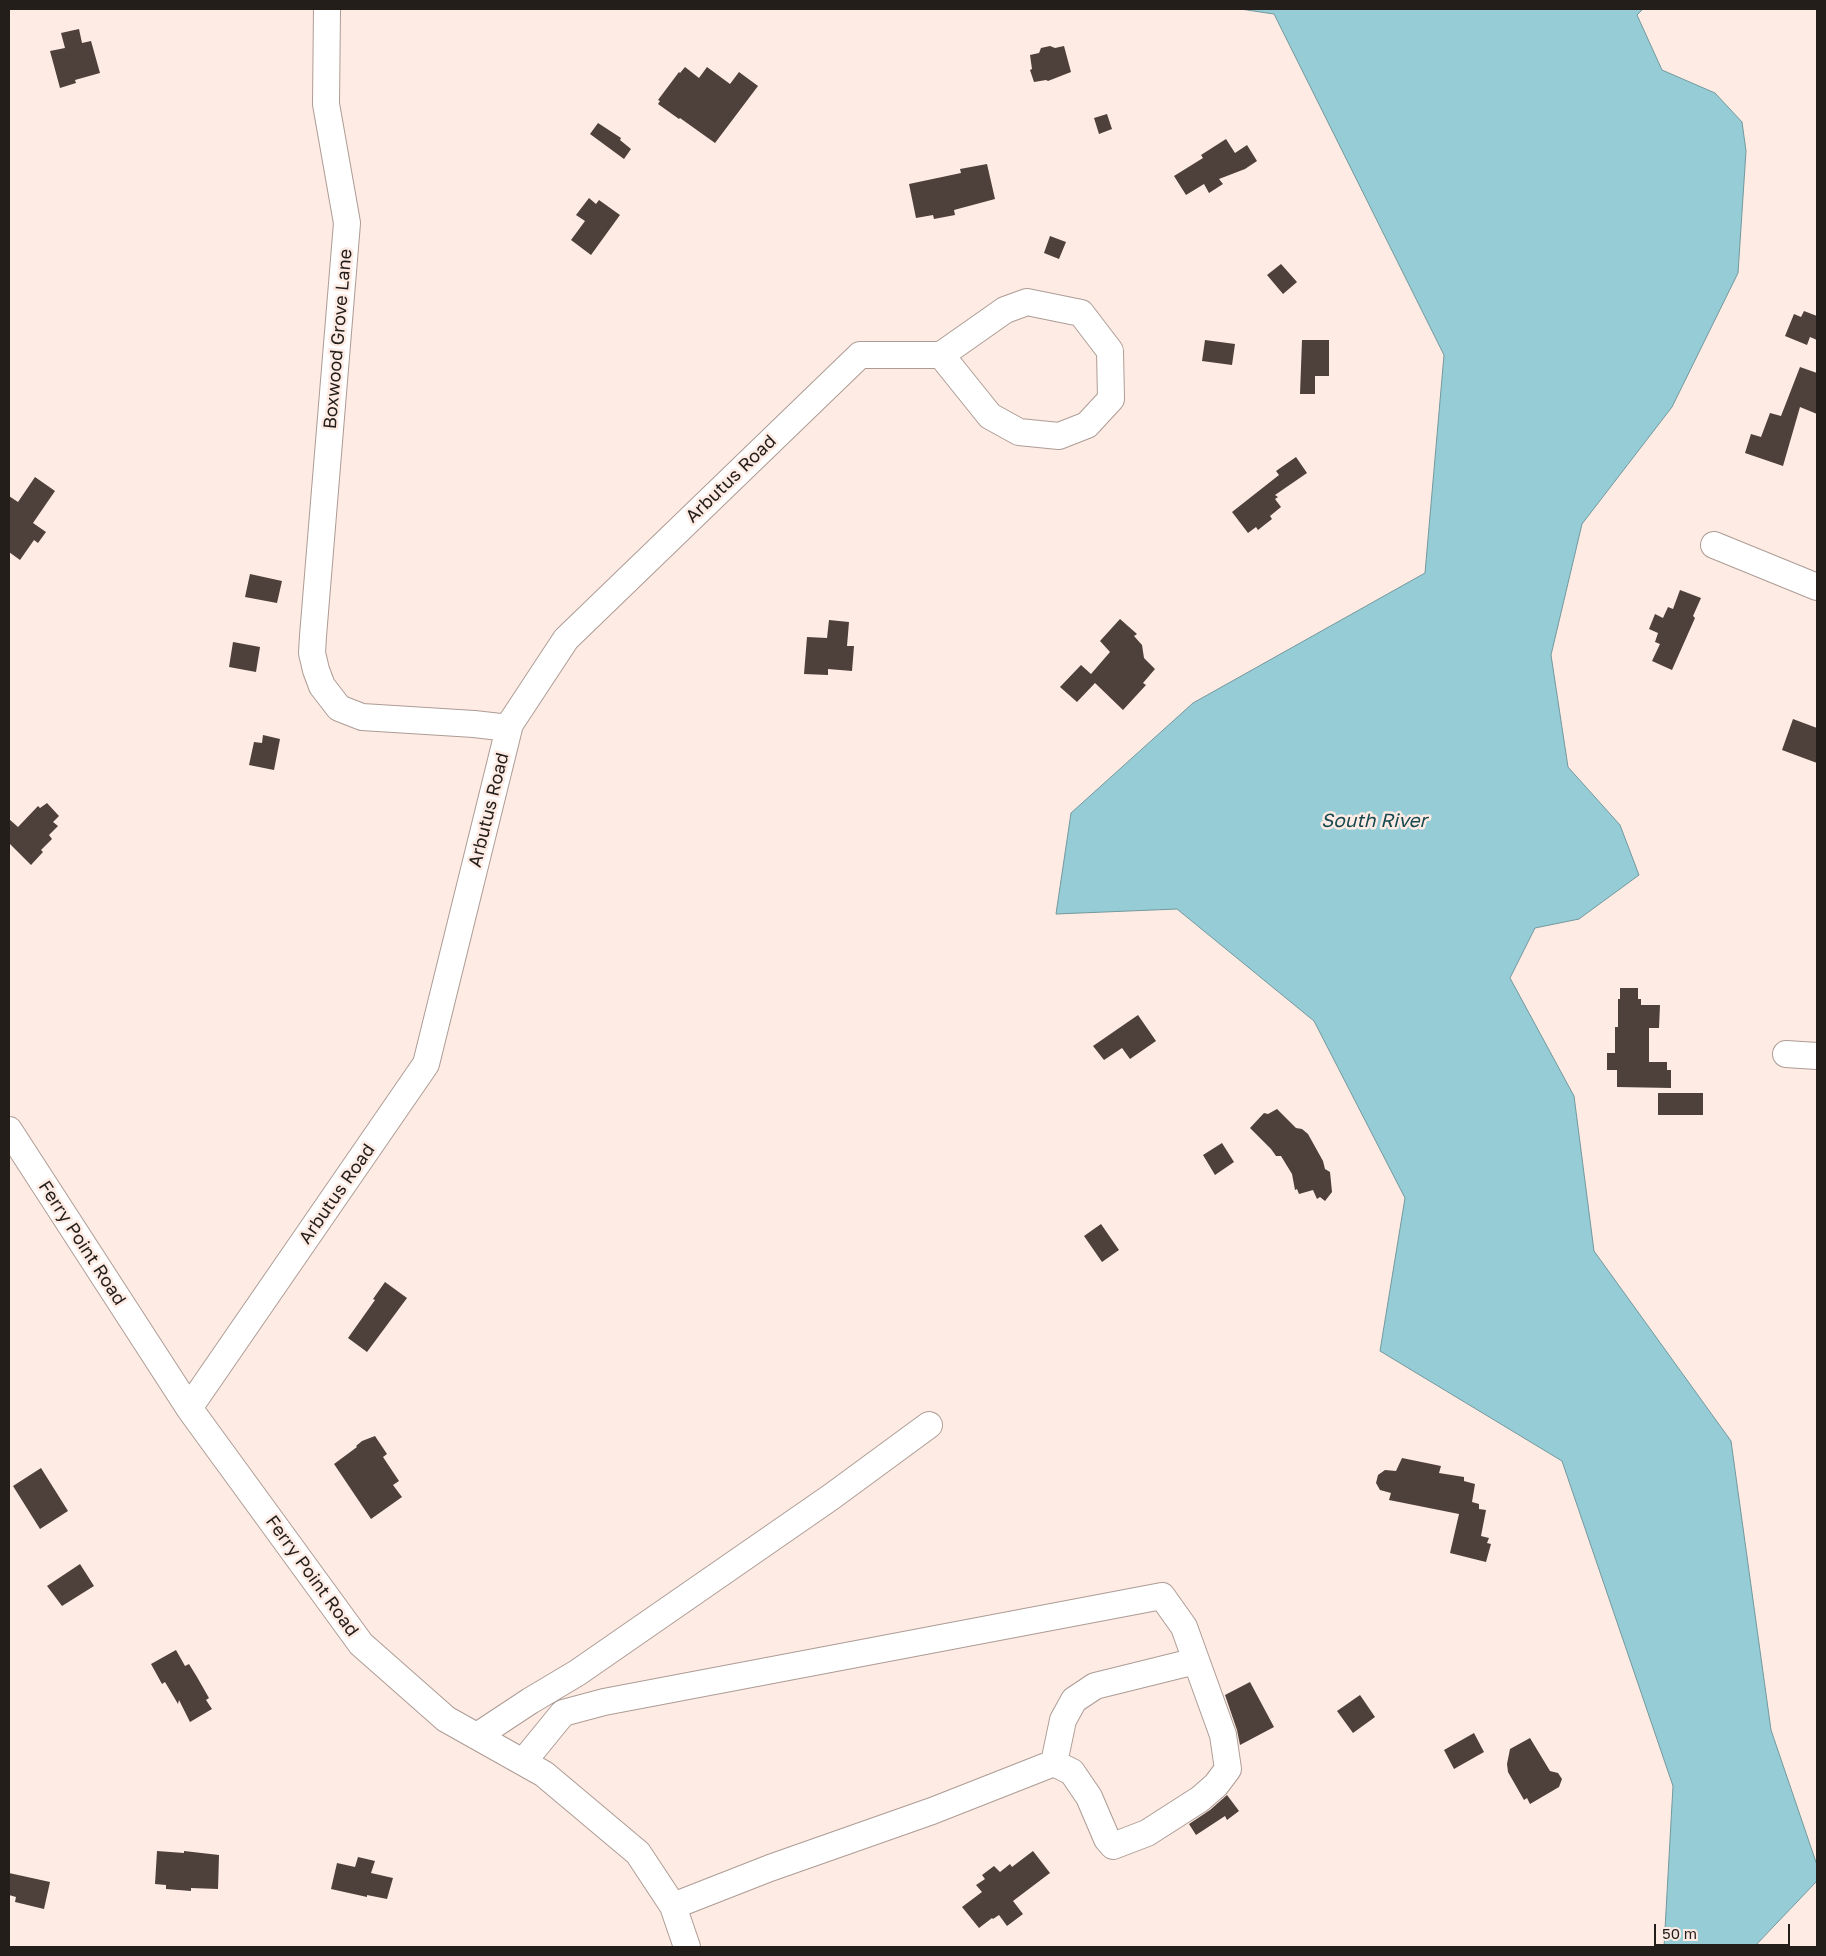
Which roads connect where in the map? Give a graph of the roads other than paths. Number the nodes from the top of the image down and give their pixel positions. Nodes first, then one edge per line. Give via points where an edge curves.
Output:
1 (327, 9) edge
2 (941, 355) junction
3 (1714, 545) dead end
4 (1817, 587) edge
5 (510, 728) junction
6 (1786, 1054) dead end
7 (1817, 1056) edge
8 (9, 1130) edge
9 (189, 1408) junction
10 (929, 1425) dead end
11 (1196, 1661) junction
12 (477, 1736) junction
13 (523, 1762) junction
14 (1054, 1763) junction
15 (673, 1906) junction
16 (687, 1947) edge

1 - 5 street, Boxwood Grove Lane via 326,104 347,223 313,636 316,670 322,686 339,708 362,717
2 - 2 street via 990,416 1019,432 1059,436 1087,425 1111,399 1110,351 1081,313 1027,302 1005,310
2 - 5 street, Arbutus Road via 860,354 566,639
3 - 4 street
5 - 9 street, Arbutus Road via 426,1064
6 - 7 street
8 - 9 street, Ferry Point Road
9 - 12 street, Ferry Point Road via 361,1644 446,1719
10 - 12 street via 577,1672
11 - 13 street via 1184,1627 1162,1596 604,1702 563,1713
11 - 14 street via 1094,1686 1074,1700 1063,1720
11 - 14 street via 1223,1735 1228,1769 1200,1799 1147,1832 1113,1846 1089,1797 1072,1772
12 - 13 street, Ferry Point Road
13 - 15 street, Ferry Point Road via 544,1774 638,1853
14 - 15 street
15 - 16 street, Ferry Point Road

